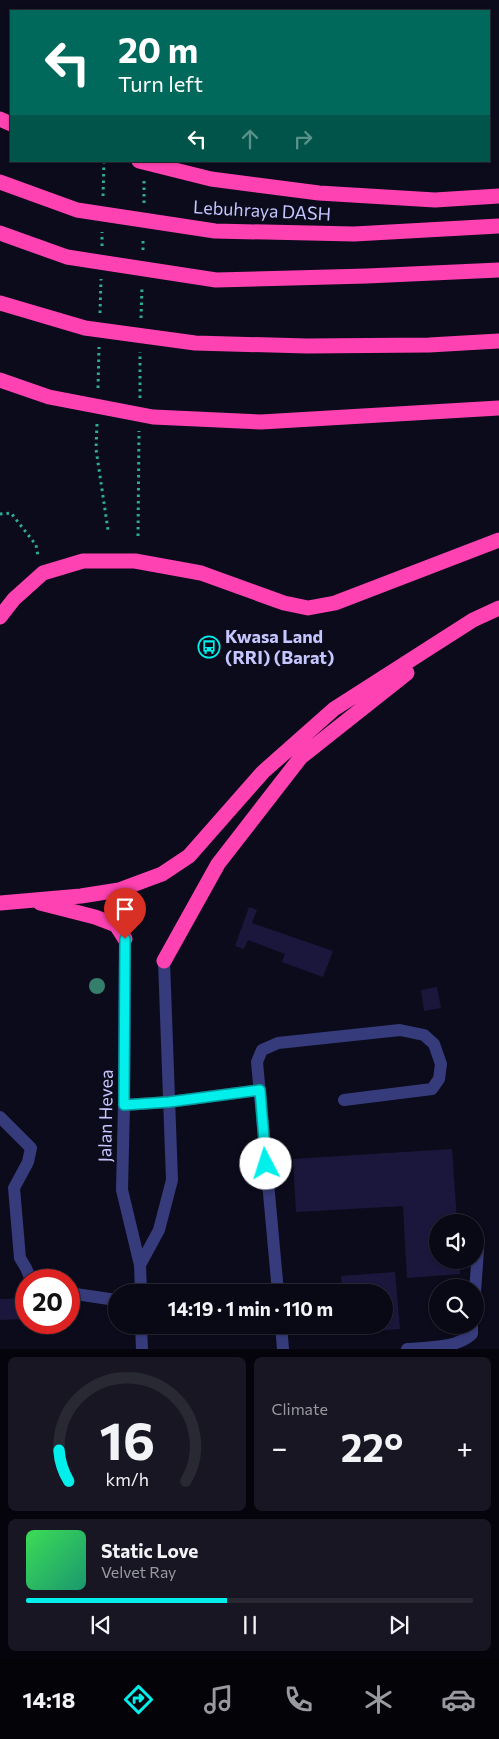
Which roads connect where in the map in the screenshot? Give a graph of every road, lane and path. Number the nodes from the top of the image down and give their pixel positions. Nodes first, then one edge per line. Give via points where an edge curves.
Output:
1 (143, 162) edge
2 (0, 182) edge
3 (499, 196) edge
4 (499, 226) edge
5 (0, 233) edge
6 (499, 270) edge
7 (0, 303) edge
8 (499, 341) edge
9 (0, 380) edge
10 (499, 408) edge
11 (0, 514) edge
12 (499, 540) edge
13 (43, 574) junction
14 (499, 608) edge
15 (0, 617) edge
16 (473, 620) junction
17 (25, 900) junction
18 (0, 903) edge
19 (125, 939) joint
20 (164, 961) joint
21 (260, 1090) junction
22 (344, 1100) dead end
23 (169, 1102) junction
24 (124, 1105) junction
25 (0, 1117) edge
26 (140, 1265) junction
27 (26, 1269) edge
28 (141, 1284) edge
29 (277, 1284) edge
30 (80, 1295) edge
31 (108, 1299) edge
32 (141, 1334) edge
33 (281, 1334) edge
34 (472, 1334) edge
35 (142, 1349) edge
36 (283, 1349) edge
37 (407, 1349) edge

1 - 3 highway, bridge via 211,180 319,193 435,200
2 - 4 highway, Lebuhraya DASH, bridge via 77,210 215,231 354,234
5 - 6 highway, bridge via 66,257 216,280
7 - 8 highway, bridge via 85,328 195,343 308,346
9 - 10 highway, bridge via 49,396 153,417 261,422
11 - 13 path via 11,512 36,545
12 - 13 highway via 335,603 308,608 284,603 201,573 135,561 83,561
13 - 15 highway via 14,599
14 - 16 highway
16 - 17 highway via 334,709 263,772 189,856 162,874 119,890
16 - 20 highway via 301,757 218,864
17 - 18 highway
17 - 19 highway via 116,925
19 - 24 street, Jalan Hevea
20 - 23 street
21 - 22 street via 257,1062 262,1050 278,1043 400,1030 424,1035 434,1044 441,1064 440,1079 432,1089
21 - 23 street
21 - 29 street
23 - 24 street
23 - 26 street via 172,1180 159,1230
24 - 26 street, Jalan Hevea via 122,1190
25 - 27 street via 31,1148 28,1162 14,1188 20,1258
26 - 28 street, Jalan Hevea
30 - 31 street
32 - 35 street
33 - 36 street
34 - 37 street via 451,1345

